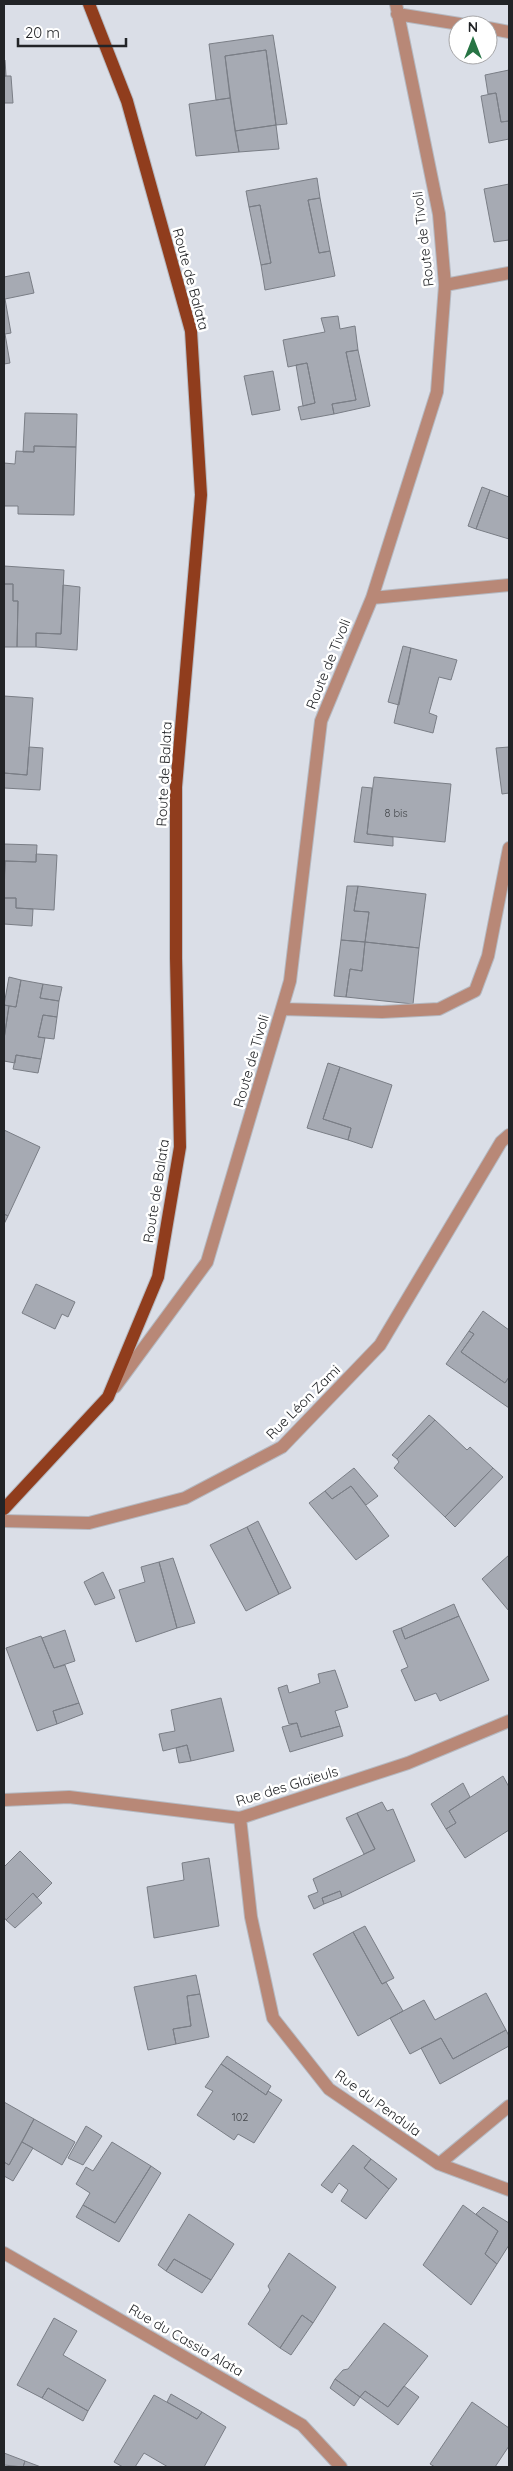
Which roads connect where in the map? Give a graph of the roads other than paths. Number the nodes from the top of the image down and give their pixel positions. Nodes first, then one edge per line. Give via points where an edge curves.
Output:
1 (90, 4) edge
2 (396, 9) edge
3 (448, 21) edge
4 (509, 274) edge
5 (445, 286) junction
6 (509, 585) edge
7 (372, 598) junction
8 (509, 848) edge
9 (282, 1009) junction
10 (509, 1135) edge
11 (108, 1397) junction
12 (4, 1509) edge
13 (4, 1521) edge
14 (509, 1721) edge
15 (4, 1800) edge
16 (240, 1818) junction
17 (509, 2106) edge
18 (439, 2164) junction
19 (509, 2190) edge
20 (4, 2253) edge
21 (341, 2467) edge

1 - 11 main road, Route de Balata via 127,102 191,331 201,494 176,787 180,1148 158,1277
2 - 3 street
2 - 5 street, Route de Tivoli via 439,214
4 - 5 street
5 - 7 street, Route de Tivoli via 437,392
6 - 7 street
7 - 9 street, Route de Tivoli via 321,721 290,981
8 - 9 street via 488,956 475,991 439,1009 382,1012
9 - 11 street, Route de Tivoli via 207,1262
10 - 13 street, Rue Léon Zami via 380,1345 282,1447 185,1498 89,1523
11 - 12 main road, Route de Balata
14 - 16 street, Rue des Glaïeuls via 408,1763
15 - 16 street, Rue des Glaïeuls via 69,1797
16 - 18 street, Rue du Pendula via 251,1917 274,2018 329,2089
17 - 18 street
18 - 19 street, Rue du Pendula
20 - 21 street, Rue du Cassia Alata via 302,2425

